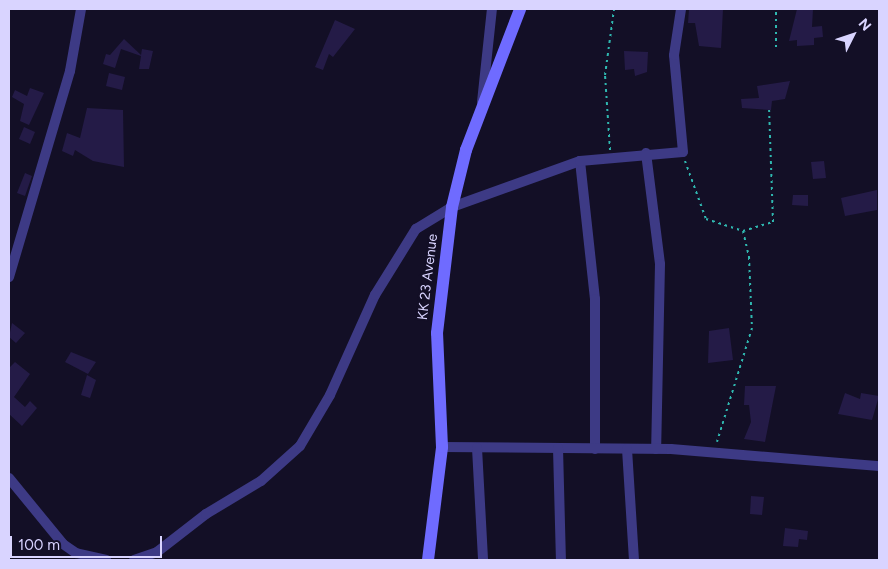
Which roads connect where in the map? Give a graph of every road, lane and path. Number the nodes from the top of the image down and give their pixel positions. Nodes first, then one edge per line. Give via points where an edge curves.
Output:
1 (81, 9) edge
2 (492, 9) edge
3 (520, 9) edge
4 (614, 9) edge
5 (681, 9) edge
6 (776, 9) edge
7 (776, 47) dead end
8 (482, 108) junction
9 (769, 110) dead end
10 (682, 152) junction
11 (646, 153) junction
12 (611, 157) junction
13 (580, 161) junction
14 (452, 207) junction
15 (744, 231) junction
16 (9, 277) edge
17 (442, 447) junction
18 (476, 448) junction
19 (558, 448) junction
20 (595, 449) junction
21 (627, 449) junction
22 (656, 449) junction
23 (715, 452) junction
24 (879, 466) edge
25 (9, 478) edge
26 (106, 560) edge
27 (134, 560) edge
28 (428, 560) edge
29 (483, 560) edge
30 (561, 560) edge
31 (634, 560) edge

1 - 16 street via 70,71
2 - 8 street
3 - 8 main road, KK 23 Avenue
4 - 12 path via 605,75
5 - 10 street via 674,55
6 - 7 path
8 - 14 main road, KK 23 Avenue
9 - 15 path via 773,222
10 - 11 street
10 - 15 path via 706,219
11 - 12 street
11 - 22 street via 660,264
12 - 13 street
13 - 14 street
13 - 20 street via 594,299
14 - 17 main road, KK 23 Avenue via 437,333
14 - 27 street via 416,229 399,254 330,396 300,446 261,482 206,514 157,552
15 - 23 path via 752,328
17 - 18 street
17 - 28 main road, KK 23 Avenue
18 - 19 street
18 - 29 street
19 - 20 street
19 - 30 street
20 - 21 street
21 - 22 street
21 - 31 street
22 - 23 street
23 - 24 street
25 - 26 street via 63,544 76,553

